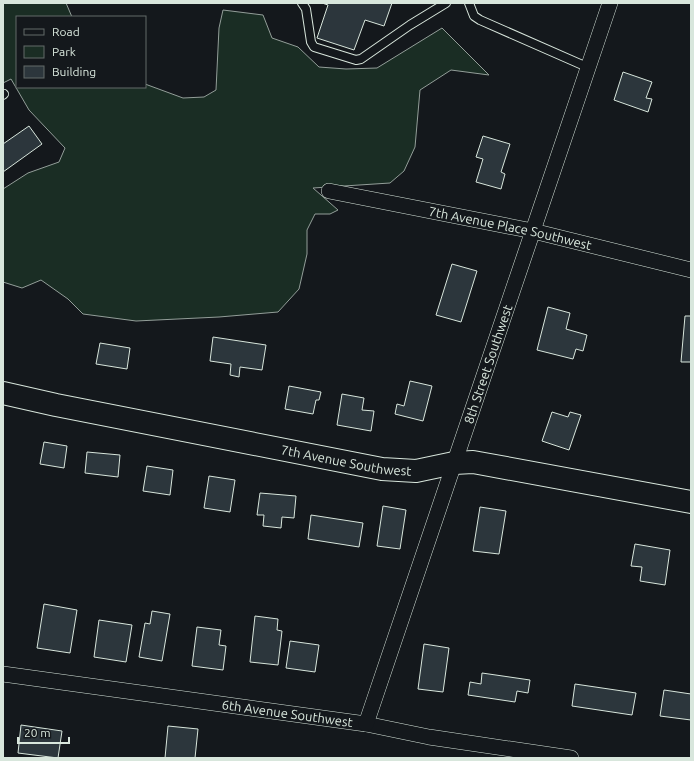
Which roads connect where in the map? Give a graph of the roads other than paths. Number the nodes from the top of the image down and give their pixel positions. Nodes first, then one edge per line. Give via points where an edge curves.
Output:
1 (302, 3) edge
2 (446, 3) edge
3 (469, 3) edge
4 (610, 3) edge
5 (587, 67) junction
6 (329, 191) dead end
7 (533, 231) junction
8 (691, 270) edge
9 (3, 392) edge
10 (454, 463) junction
11 (691, 502) edge
12 (3, 674) edge
13 (366, 724) junction
14 (571, 758) edge

1 - 2 lane via 306,9 314,47 356,60 362,59
3 - 5 lane via 474,16 480,20
4 - 5 street, 8th Street Southwest
5 - 7 street, 8th Street Southwest
6 - 7 street, 7th Avenue Place Southwest
7 - 8 street, 7th Avenue Place Southwest
7 - 10 street, 8th Street Southwest
9 - 10 street, 7th Avenue Southwest via 56,405 382,469 416,471
10 - 11 street, 7th Avenue Southwest via 473,462
10 - 13 street, 8th Street Southwest
12 - 13 street, 6th Avenue Southwest
13 - 14 street, 6th Avenue Southwest via 429,737

